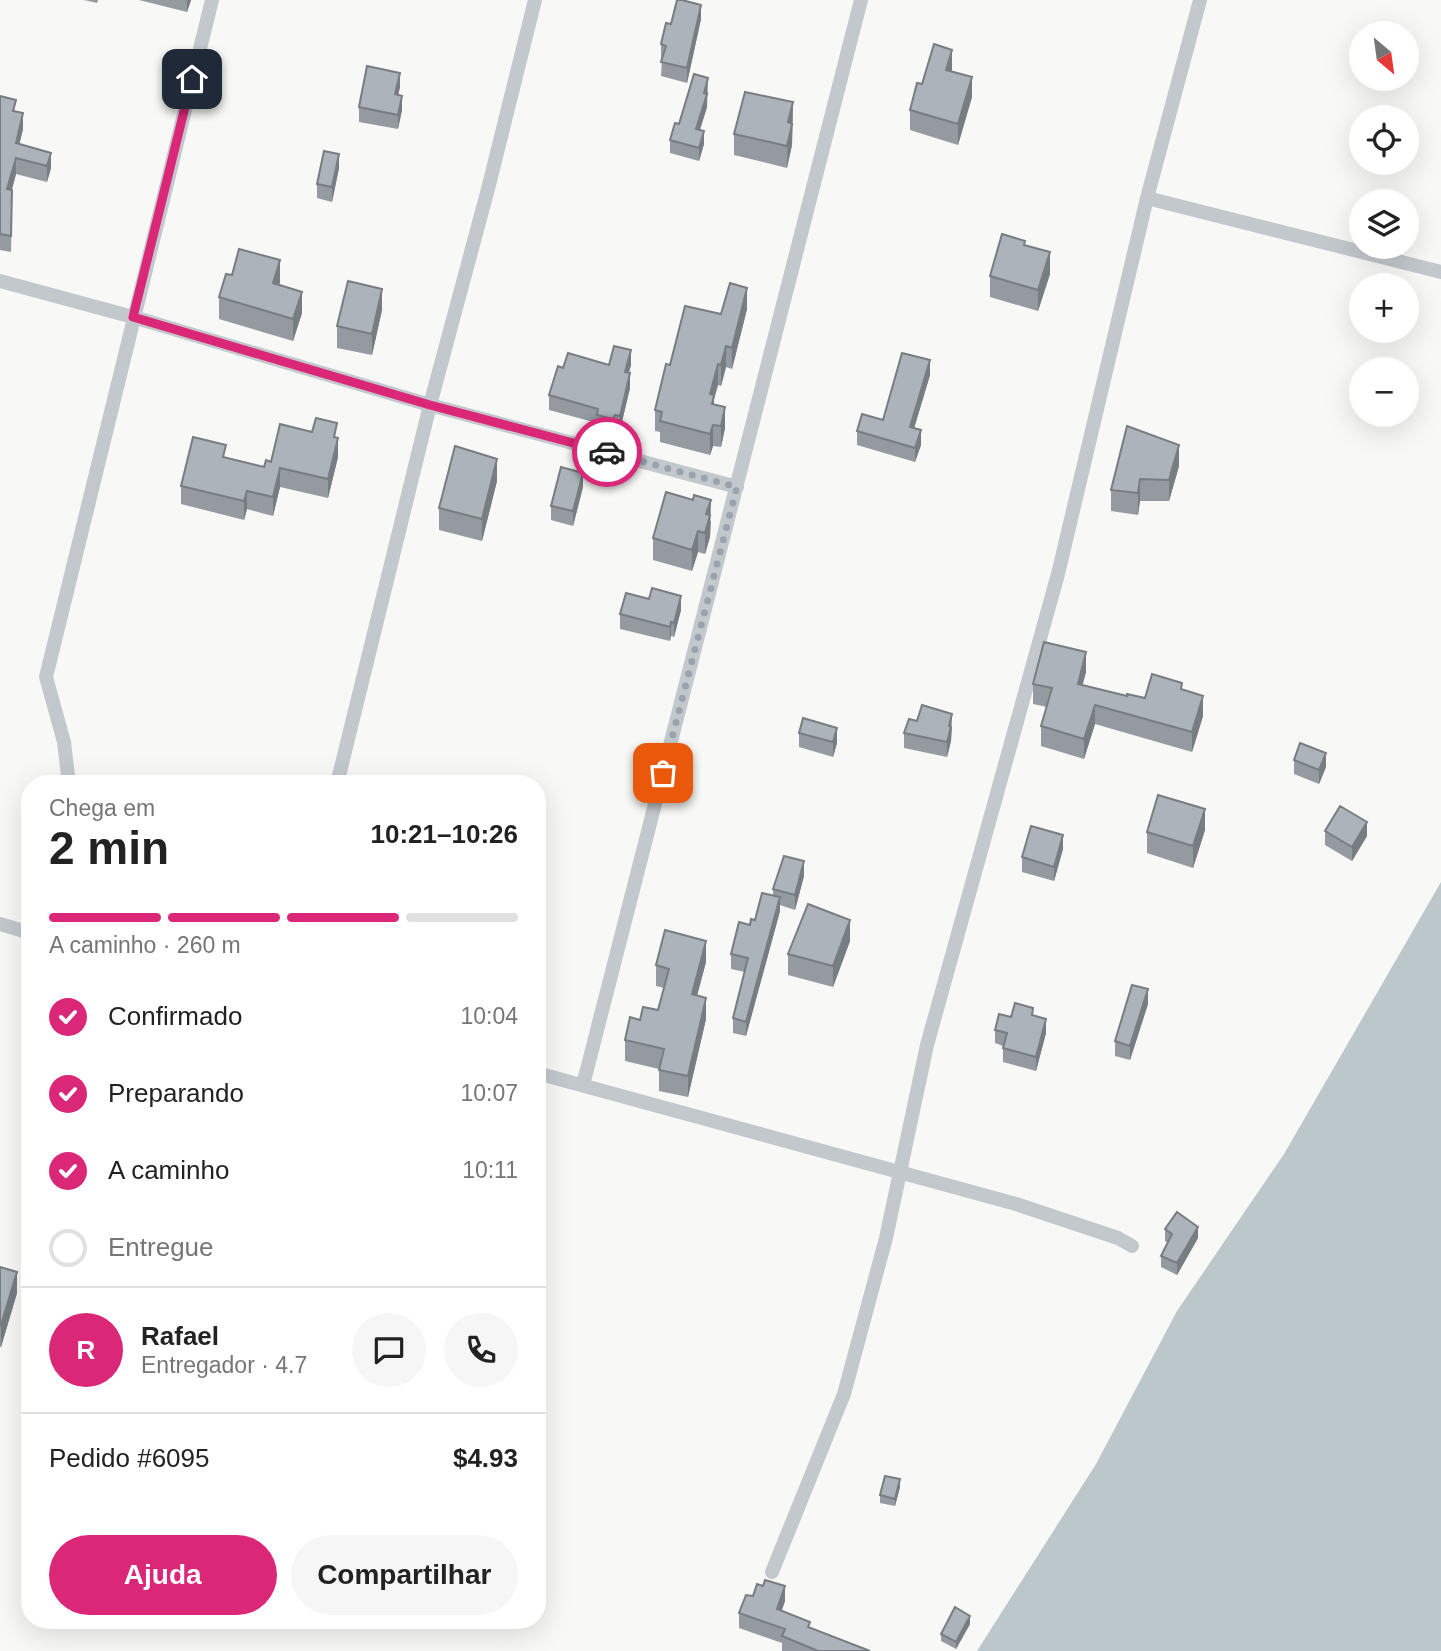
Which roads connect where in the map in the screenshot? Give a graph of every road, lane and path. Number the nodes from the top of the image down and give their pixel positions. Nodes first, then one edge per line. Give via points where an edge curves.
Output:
1 (212, 0) edge
2 (535, 0) edge
3 (862, 0) edge
4 (1200, 0) edge
5 (1147, 198) junction
6 (1441, 272) edge
7 (0, 281) edge
8 (133, 317) junction
9 (430, 405) junction
10 (737, 487) junction
11 (68, 775) edge
12 (340, 775) edge
13 (0, 925) edge
14 (21, 931) edge
15 (546, 1075) edge
16 (583, 1085) junction
17 (901, 1172) junction
18 (1132, 1246) dead end
19 (772, 1572) dead end

1 - 8 street
2 - 9 street
3 - 10 street
4 - 5 street
5 - 6 street
5 - 17 street via 1058,574 927,1045
7 - 8 street
8 - 9 street
8 - 11 street via 46,677
9 - 10 street
9 - 12 street
10 - 16 street
13 - 14 street
15 - 16 street
16 - 17 street
17 - 18 street via 1016,1204
17 - 19 street via 844,1394

